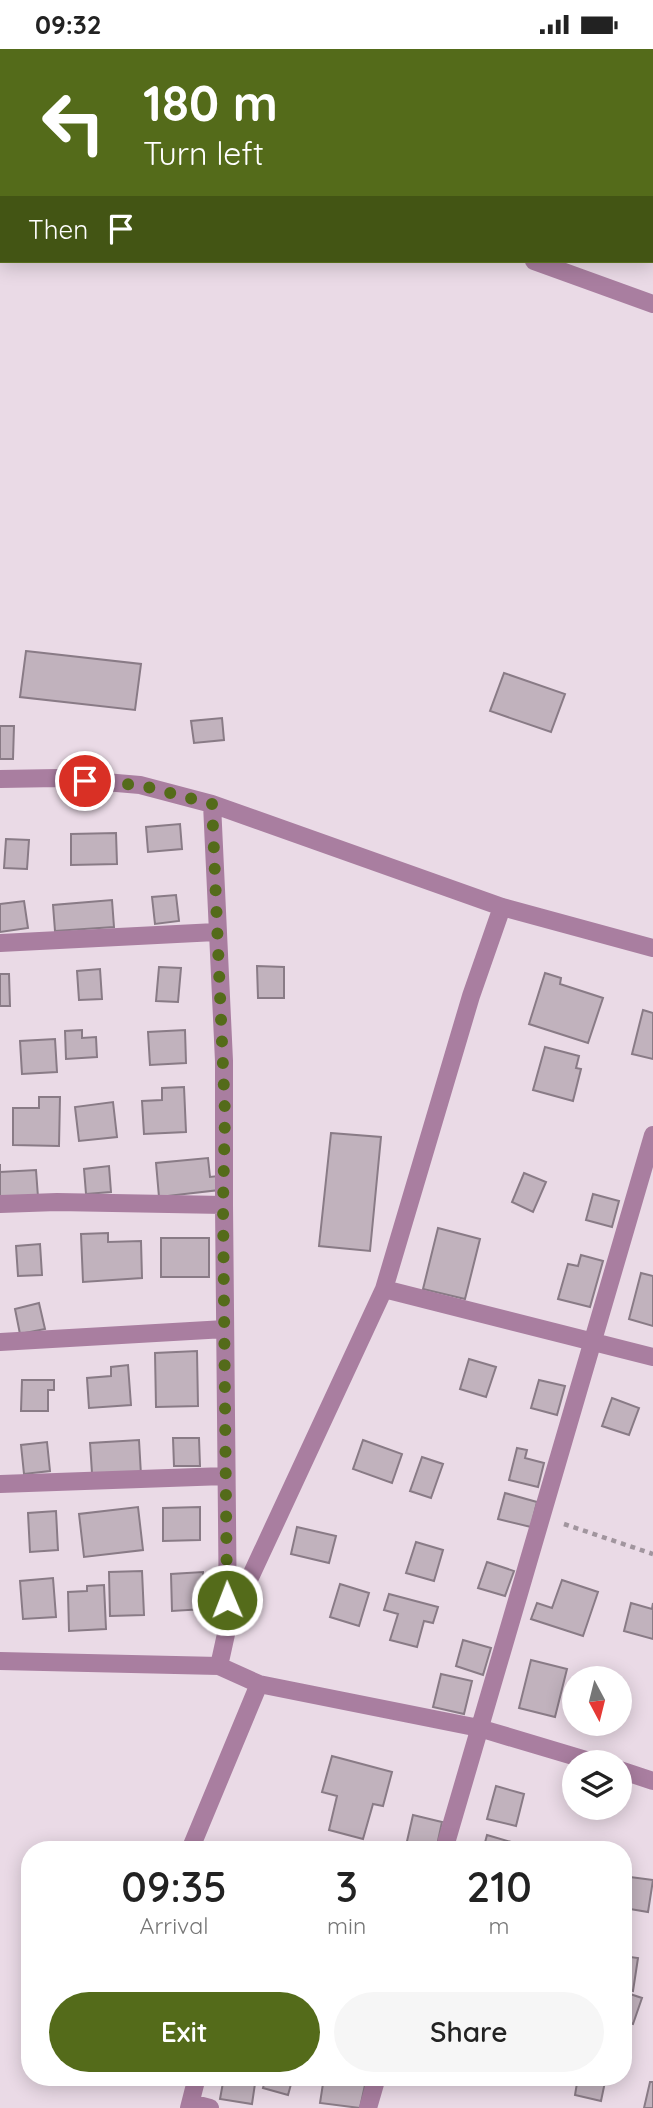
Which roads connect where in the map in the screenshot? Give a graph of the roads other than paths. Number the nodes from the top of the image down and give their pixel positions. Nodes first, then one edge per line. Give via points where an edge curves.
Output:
1 (540, 263) edge
2 (653, 303) edge
3 (0, 779) edge
4 (212, 804) junction
5 (502, 907) junction
6 (216, 932) junction
7 (0, 943) edge
8 (653, 948) edge
9 (651, 1146) edge
10 (0, 1204) edge
11 (223, 1205) junction
12 (383, 1289) junction
13 (225, 1329) junction
14 (593, 1341) junction
15 (0, 1342) edge
16 (653, 1357) edge
17 (225, 1476) junction
18 (0, 1484) edge
19 (228, 1625) junction
20 (0, 1661) edge
21 (219, 1666) junction
22 (259, 1684) junction
23 (480, 1728) junction
24 (562, 1753) edge
25 (632, 1774) edge
26 (653, 1781) edge
27 (194, 1841) edge
28 (447, 1841) edge
29 (195, 2086) edge
30 (374, 2086) edge
31 (190, 2105) edge
32 (210, 2108) edge
33 (368, 2108) edge

1 - 2 street
3 - 4 street via 140,785
4 - 5 street
4 - 6 street
5 - 8 street
5 - 12 street
6 - 7 street
6 - 11 street via 224,1061
9 - 14 street
10 - 11 street
11 - 13 street
12 - 14 street
12 - 19 street
13 - 15 street
13 - 17 street
14 - 16 street
14 - 23 street
17 - 18 street
17 - 19 street
19 - 21 street
20 - 21 street
21 - 22 street
22 - 23 street
22 - 27 street
23 - 24 street
23 - 28 street
25 - 26 street
29 - 31 street
30 - 33 street
31 - 32 street

